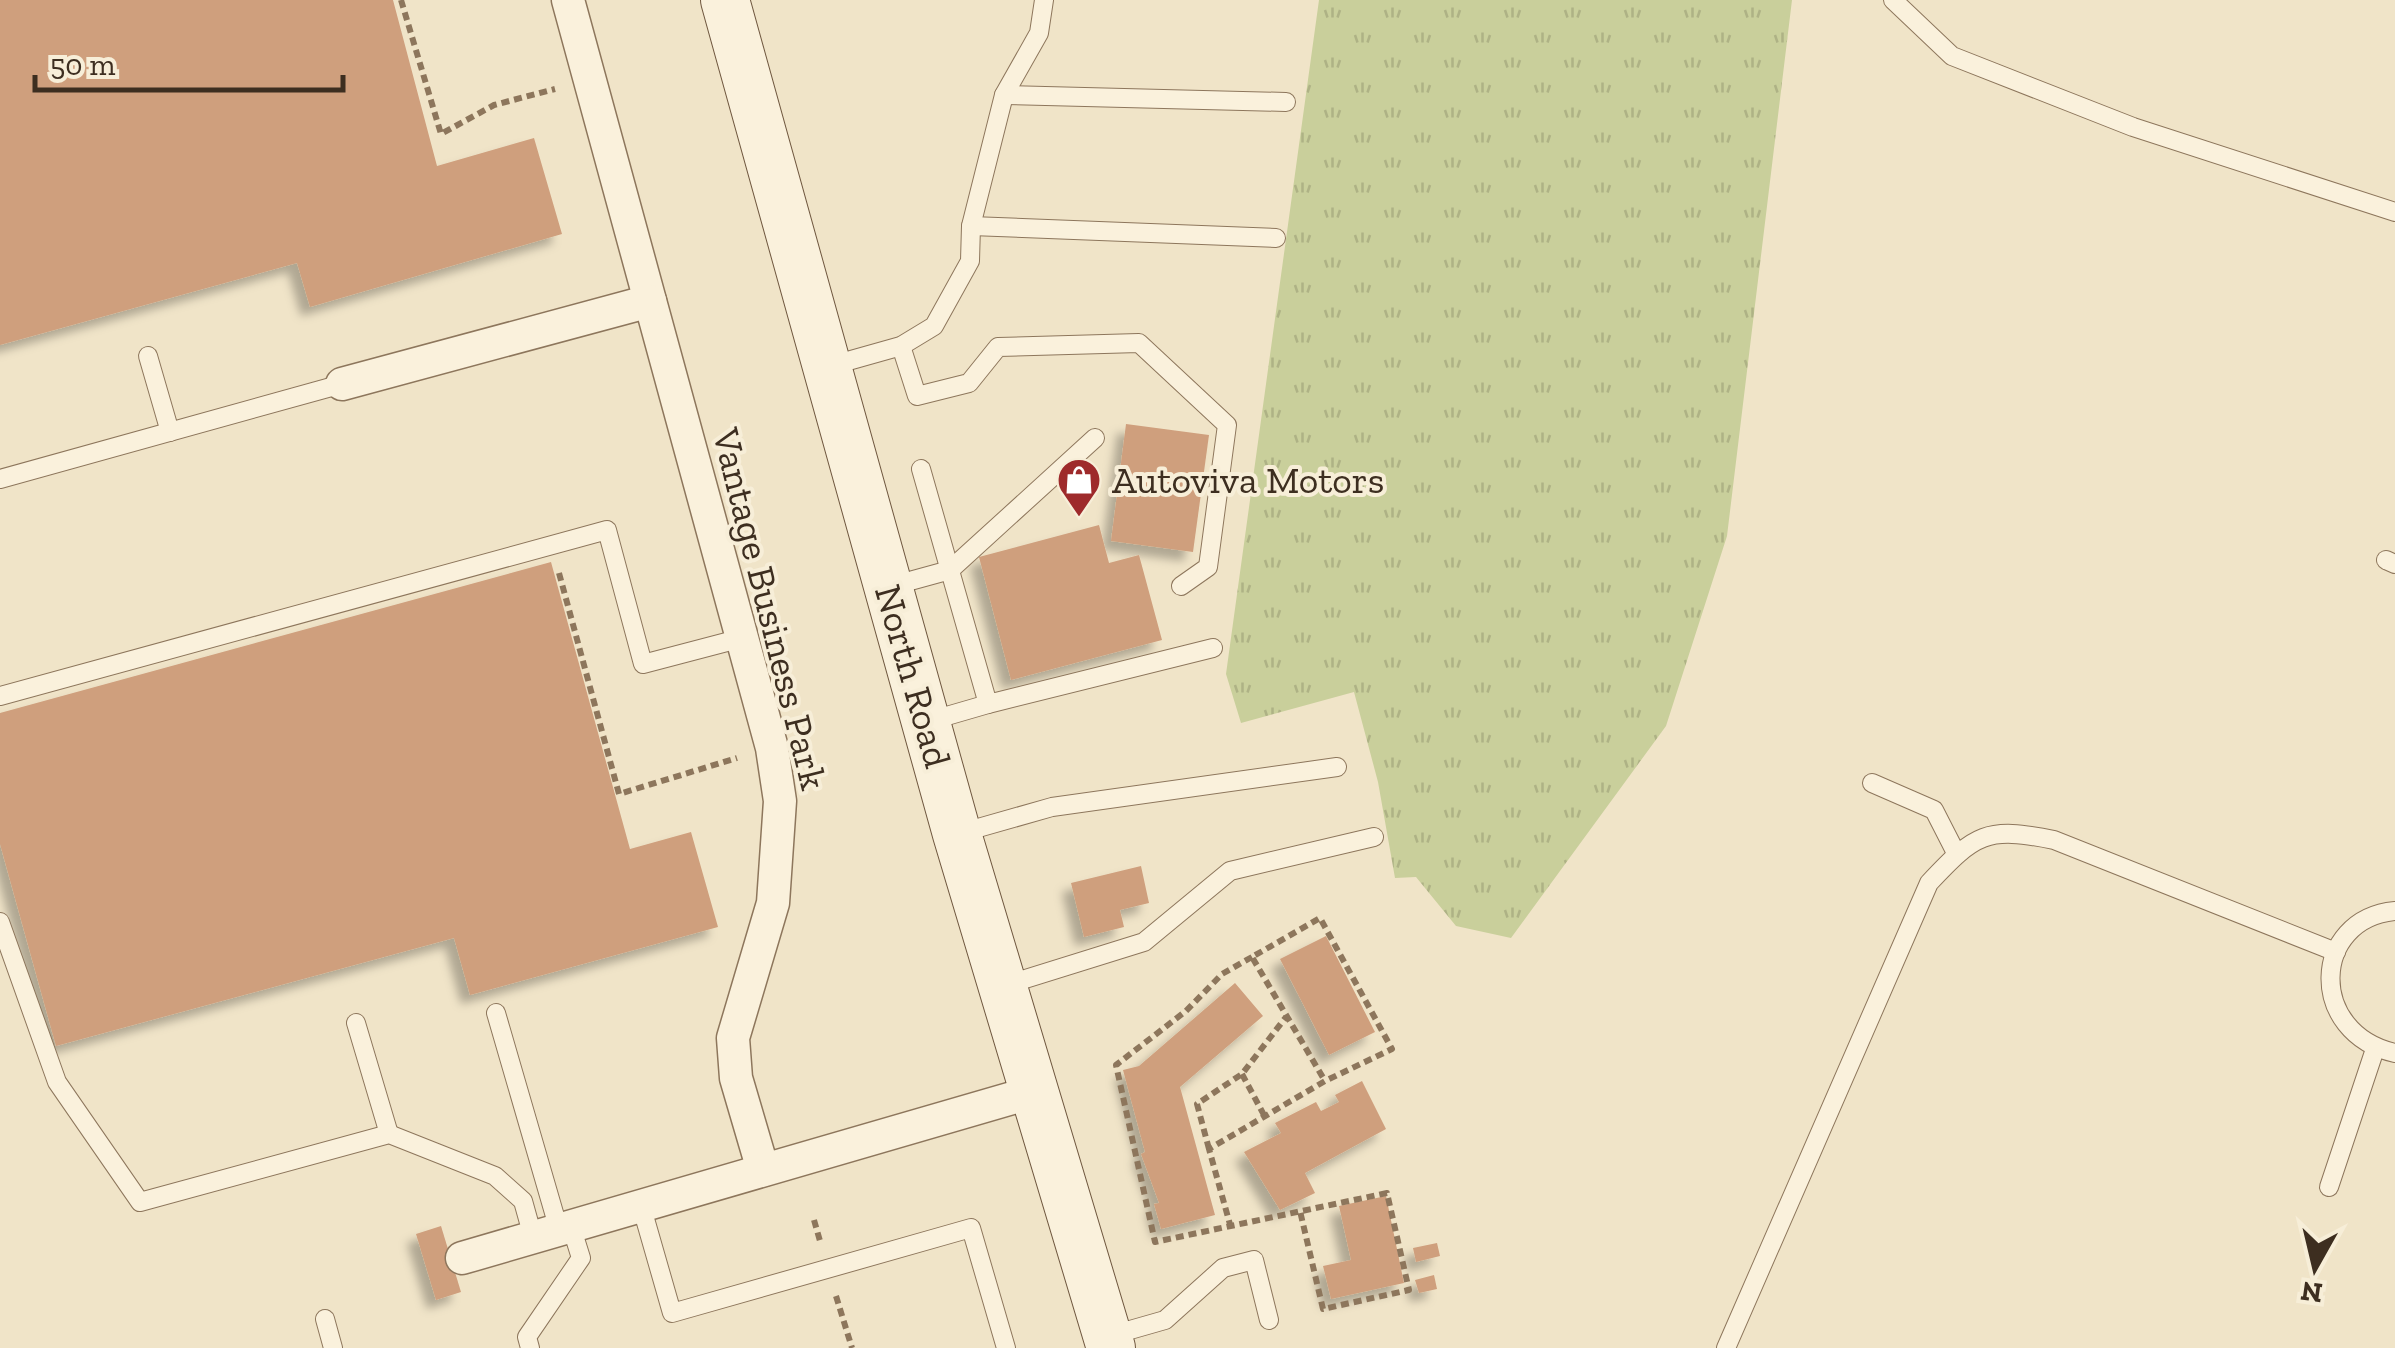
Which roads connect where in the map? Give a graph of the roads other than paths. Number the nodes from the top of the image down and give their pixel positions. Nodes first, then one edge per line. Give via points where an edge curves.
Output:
1 (568, 0) edge
2 (725, 0) edge
3 (1044, 0) edge
4 (1893, 0) edge
5 (1004, 95) junction
6 (1286, 102) dead end
7 (2395, 212) edge
8 (971, 226) junction
9 (1276, 238) dead end
10 (650, 300) junction
11 (901, 346) junction
12 (148, 356) dead end
13 (830, 366) junction
14 (342, 384) joint
15 (170, 432) junction
16 (1095, 438) dead end
17 (921, 470) dead end
18 (0, 479) edge
19 (950, 570) junction
20 (1181, 586) dead end
21 (887, 587) junction
22 (742, 638) junction
23 (1214, 648) dead end
24 (0, 696) edge
25 (988, 704) junction
26 (926, 722) junction
27 (1337, 767) dead end
28 (1872, 783) dead end
29 (957, 834) junction
30 (1374, 836) dead end
31 (1956, 854) junction
32 (2395, 912) edge
33 (0, 922) edge
34 (2336, 952) junction
35 (1001, 986) junction
36 (496, 1014) dead end
37 (356, 1023) dead end
38 (2375, 1048) junction
39 (2395, 1053) edge
40 (1033, 1092) junction
41 (388, 1134) junction
42 (763, 1170) junction
43 (2329, 1187) dead end
44 (641, 1205) junction
45 (554, 1231) junction
46 (462, 1258) dead end
47 (326, 1319) dead end
48 (1269, 1320) dead end
49 (1110, 1342) edge
50 (333, 1348) edge
51 (530, 1348) edge
52 (1006, 1348) edge
53 (1726, 1348) edge

1 - 10 street, Vantage Business Park
2 - 13 main road, North Road
3 - 5 lane via 1039,33
4 - 7 lane via 1952,56 2133,126
5 - 6 lane
5 - 8 lane
8 - 9 lane
8 - 11 lane via 970,261 934,326
10 - 14 street
10 - 22 street, Vantage Business Park
11 - 13 lane
11 - 20 lane via 917,396 969,384 998,347 1138,343 1227,424 1208,567
12 - 15 lane
13 - 21 main road, North Road
14 - 15 lane
15 - 18 lane
16 - 19 lane
17 - 19 lane
19 - 21 lane
19 - 25 lane
21 - 26 main road, North Road
22 - 24 lane via 643,664 606,530
22 - 42 street, Vantage Business Park via 780,801 773,903 733,1038 736,1078
23 - 25 lane
25 - 26 lane
26 - 29 main road, North Road
27 - 29 lane via 1052,807
28 - 31 lane via 1934,810
29 - 35 main road, North Road
30 - 35 lane via 1230,871 1144,942
31 - 34 lane via 1967,842 2014,832 2054,840
31 - 53 lane via 1929,883
32 - 34 lane via 2367,919
33 - 41 lane via 58,1082 140,1202
34 - 38 lane via 2331,998 2339,1019
35 - 40 main road, North Road
36 - 45 lane
37 - 41 lane
38 - 39 lane
38 - 43 lane
40 - 42 street
40 - 49 main road, North Road
41 - 45 lane via 495,1176
42 - 44 street
44 - 45 street
44 - 52 lane via 672,1314 971,1228
45 - 46 street
45 - 51 lane via 581,1258 527,1336
47 - 50 lane
48 - 49 lane via 1254,1260 1222,1268 1165,1320

